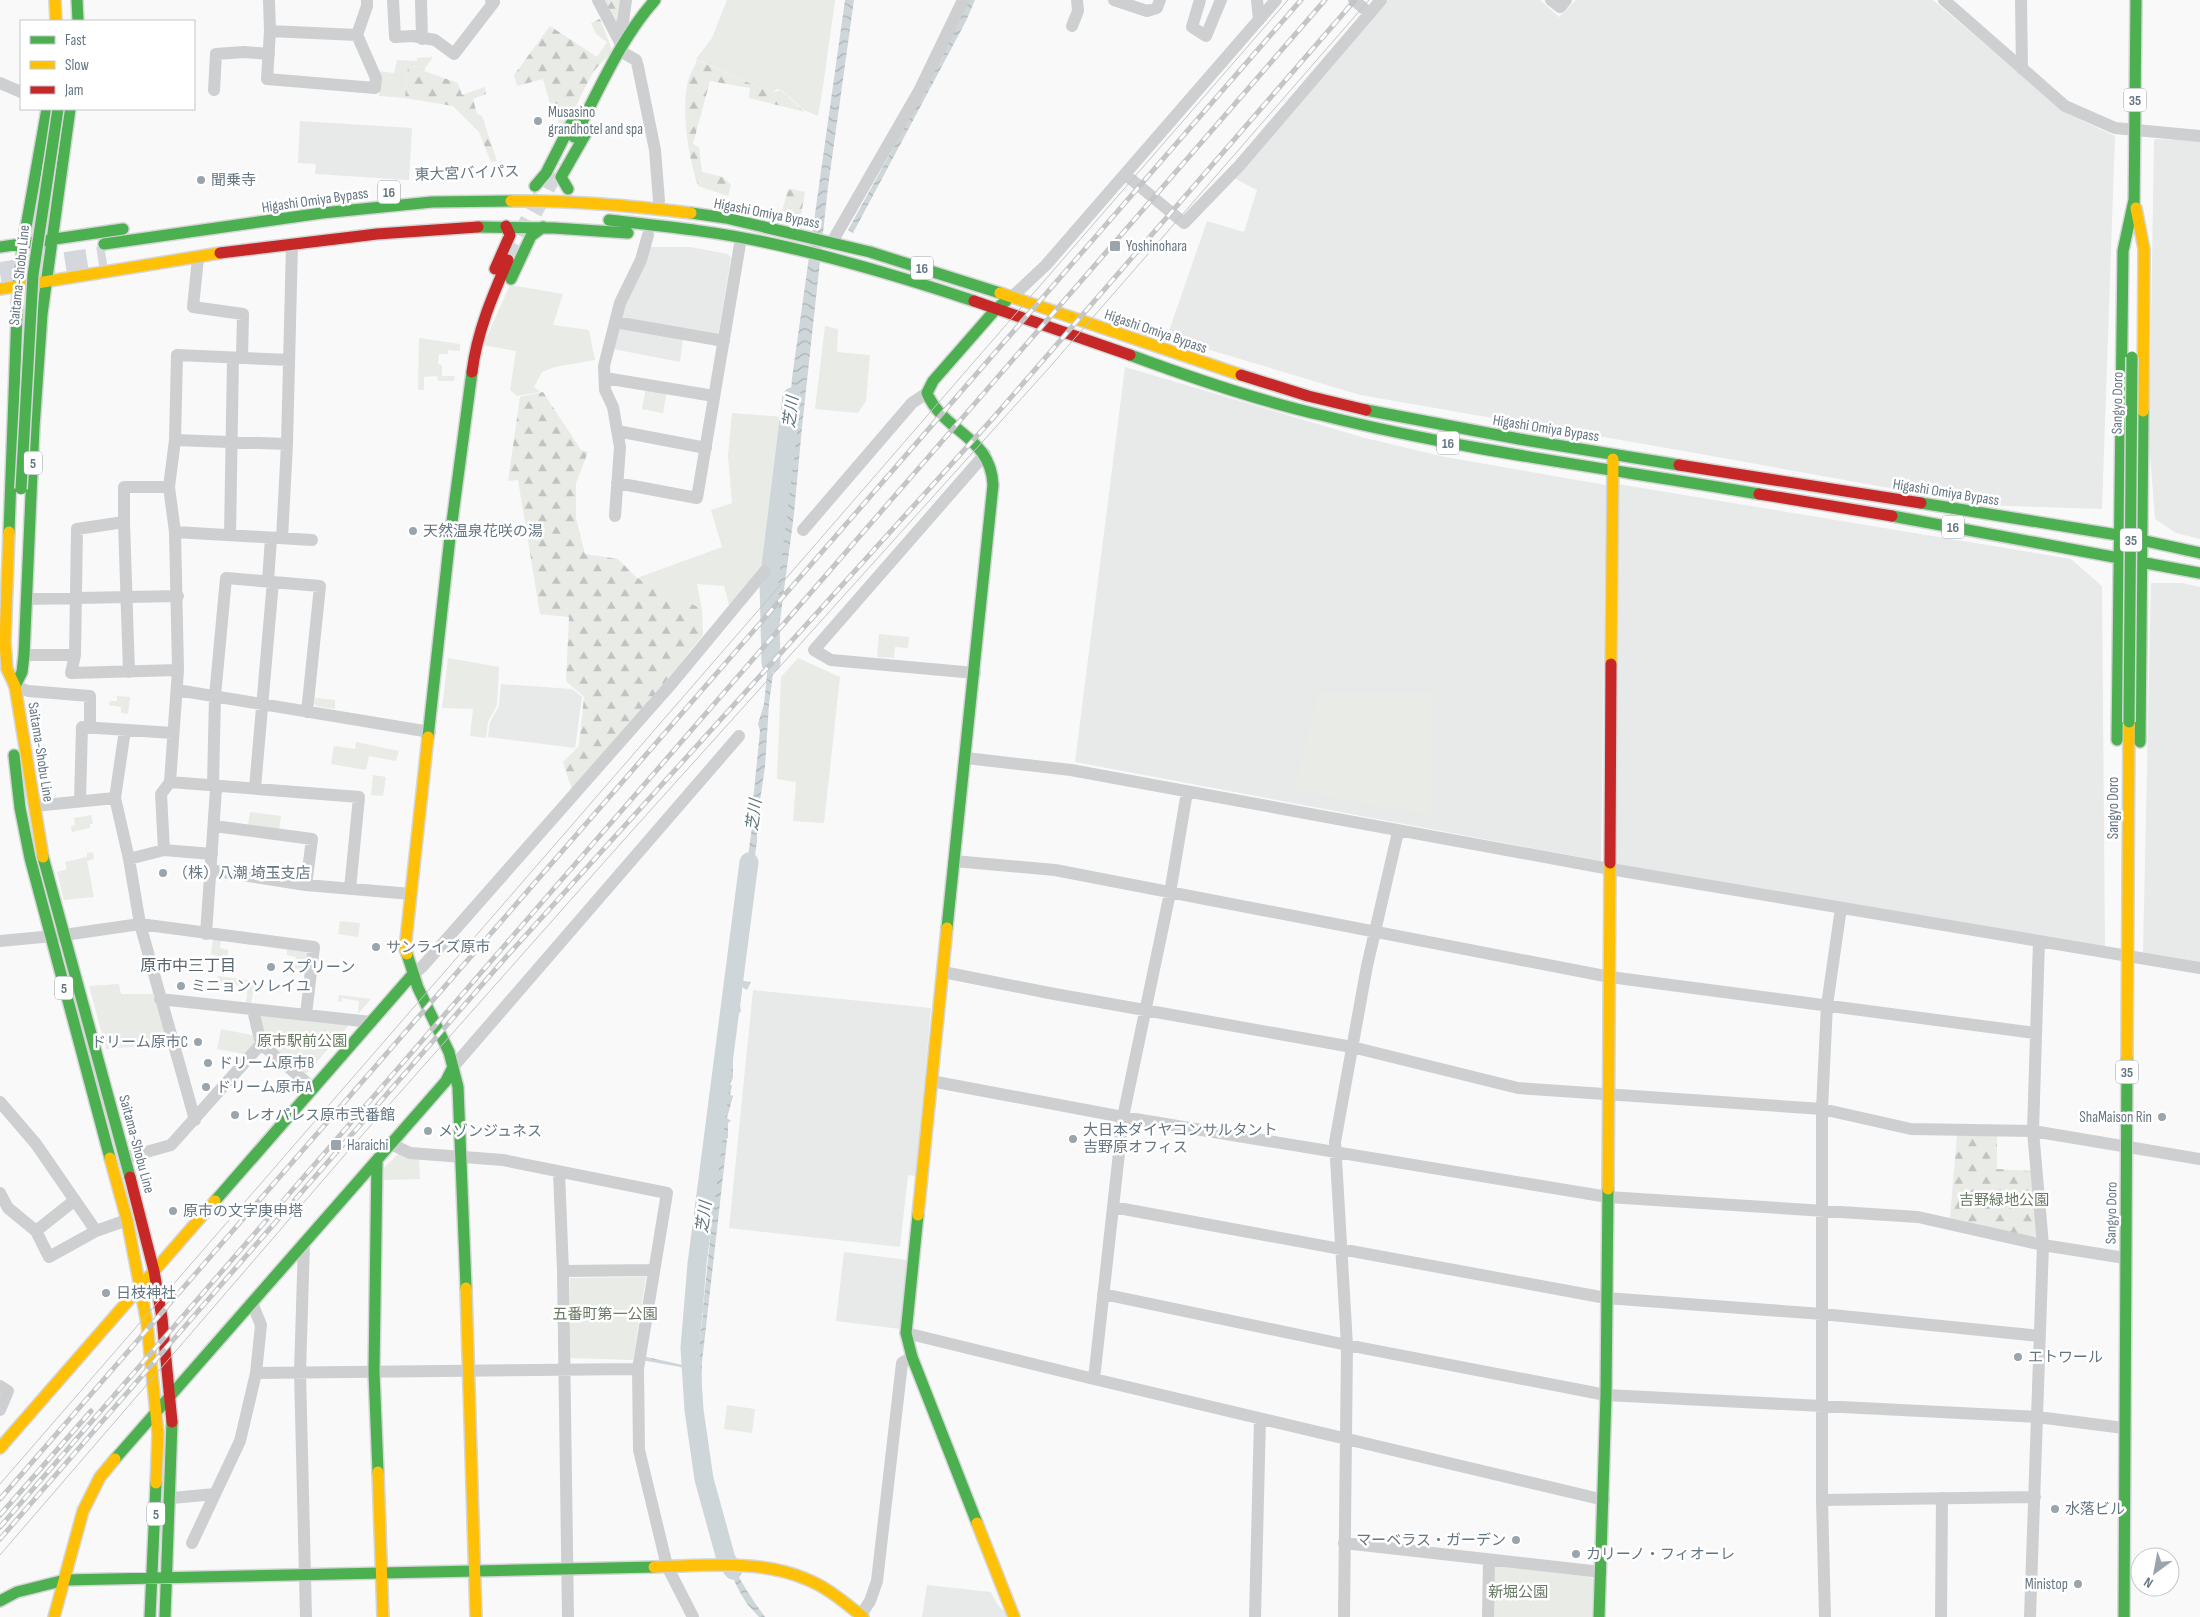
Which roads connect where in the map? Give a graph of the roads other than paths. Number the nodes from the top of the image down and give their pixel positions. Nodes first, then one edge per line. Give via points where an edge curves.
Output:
1 (55, 0) edge
2 (66, 0) edge
3 (77, 0) edge
4 (269, 0) edge
5 (366, 0) edge
6 (393, 0) edge
7 (421, 0) edge
8 (491, 0) edge
9 (598, 0) edge
10 (626, 0) edge
11 (655, 0) edge
12 (1077, 0) edge
13 (1114, 0) edge
14 (1160, 0) edge
15 (1200, 0) edge
16 (1221, 0) edge
17 (1257, 0) edge
18 (1276, 0) edge
19 (1354, 0) edge
20 (1381, 0) edge
21 (1551, 0) edge
22 (1566, 0) edge
23 (1944, 0) edge
24 (2021, 0) edge
25 (2136, 0) edge
26 (961, 5) edge
27 (1369, 13) junction
28 (56, 20) edge
29 (66, 20) edge
30 (78, 20) edge
31 (1259, 20) junction
32 (1072, 26) dead end
33 (270, 30) junction
34 (615, 33) junction
35 (357, 35) junction
36 (422, 39) junction
37 (619, 53) junction
38 (269, 54) junction
39 (2022, 69) junction
40 (0, 84) edge
41 (214, 90) dead end
42 (20, 92) edge
43 (47, 110) edge
44 (58, 110) edge
45 (70, 110) edge
46 (2134, 131) junction
47 (2200, 136) edge
48 (574, 137) dead end
49 (1126, 175) junction
50 (520, 186) dead end
51 (535, 186) junction
52 (568, 190) junction
53 (2134, 200) junction
54 (659, 201) junction
55 (394, 218) dead end
56 (726, 218) junction
57 (599, 219) dead end
58 (341, 223) dead end
59 (506, 226) junction
60 (543, 227) junction
61 (131, 228) dead end
62 (648, 235) junction
63 (724, 235) junction
64 (741, 238) junction
65 (52, 239) junction
66 (832, 242) junction
67 (23, 244) junction
68 (104, 244) tunnel mouth
69 (292, 244) junction
70 (0, 247) edge
71 (198, 258) junction
72 (508, 260) tunnel mouth
73 (46, 282) junction
74 (18, 286) junction
75 (0, 289) edge
76 (1012, 297) junction
77 (996, 308) junction
78 (615, 322) junction
79 (724, 340) junction
80 (238, 358) junction
81 (288, 360) junction
82 (605, 378) junction
83 (927, 393) junction
84 (714, 396) junction
85 (467, 404) junction
86 (617, 431) junction
87 (175, 440) junction
88 (232, 442) junction
89 (287, 444) junction
90 (706, 448) junction
91 (985, 454) junction
92 (1613, 454) junction
93 (1613, 470) junction
94 (617, 483) junction
95 (169, 487) junction
96 (615, 516) dead end
97 (124, 522) junction
98 (803, 530) dead end
99 (175, 532) junction
100 (230, 535) junction
101 (2118, 535) junction
102 (276, 538) junction
103 (2143, 539) junction
104 (312, 540) dead end
105 (2200, 553) edge
106 (2118, 556) junction
107 (2142, 561) junction
108 (765, 571) dead end
109 (2200, 573) edge
110 (270, 581) junction
111 (178, 596) junction
112 (127, 597) junction
113 (76, 598) junction
114 (27, 599) junction
115 (24, 655) junction
116 (75, 655) junction
117 (178, 670) junction
118 (129, 672) junction
119 (975, 673) junction
120 (15, 686) junction
121 (177, 690) junction
122 (215, 696) junction
123 (261, 704) junction
124 (307, 712) junction
125 (90, 728) junction
126 (125, 730) junction
127 (430, 732) junction
128 (173, 733) junction
129 (739, 736) dead end
130 (2117, 755) dead end
131 (966, 758) junction
132 (170, 782) junction
133 (213, 786) junction
134 (255, 788) junction
135 (1187, 792) junction
136 (115, 798) junction
137 (80, 801) junction
138 (34, 806) junction
139 (214, 826) junction
140 (1398, 832) junction
141 (2116, 845) dead end
142 (164, 850) junction
143 (212, 854) junction
144 (129, 860) junction
145 (954, 861) junction
146 (1610, 869) junction
147 (210, 870) junction
148 (306, 885) junction
149 (2128, 886) junction
150 (350, 888) junction
151 (1170, 893) junction
152 (411, 894) junction
153 (1841, 908) junction
154 (140, 924) junction
155 (1374, 933) junction
156 (206, 934) junction
157 (64, 936) junction
158 (49, 937) junction
159 (2039, 940) junction
160 (0, 941) edge
161 (2127, 957) junction
162 (2200, 968) edge
163 (943, 972) junction
164 (412, 975) junction
165 (1610, 977) junction
166 (160, 998) junction
167 (1827, 1006) junction
168 (253, 1010) junction
169 (1145, 1010) junction
170 (306, 1014) junction
171 (371, 1022) junction
172 (2035, 1033) junction
173 (261, 1044) junction
174 (1352, 1048) junction
175 (453, 1067) junction
176 (930, 1081) junction
177 (313, 1088) junction
178 (1609, 1093) junction
179 (0, 1102) edge
180 (1822, 1109) junction
181 (1123, 1117) junction
182 (194, 1120) junction
183 (2033, 1131) junction
184 (391, 1144) junction
185 (2126, 1148) junction
186 (1335, 1152) junction
187 (462, 1157) junction
188 (125, 1158) junction
189 (2200, 1159) edge
190 (377, 1160) junction
191 (559, 1172) junction
192 (0, 1193) edge
193 (1608, 1198) junction
194 (75, 1200) junction
195 (1113, 1207) junction
196 (1823, 1212) junction
197 (127, 1220) junction
198 (36, 1231) junction
199 (96, 1231) junction
200 (304, 1243) junction
201 (2043, 1245) junction
202 (1342, 1248) junction
203 (2125, 1258) junction
204 (654, 1270) junction
205 (154, 1271) junction
206 (563, 1271) junction
207 (141, 1287) junction
208 (1103, 1294) junction
209 (1606, 1298) junction
210 (252, 1303) junction
211 (1822, 1314) junction
212 (906, 1333) junction
213 (2040, 1336) junction
214 (1347, 1345) junction
215 (912, 1357) junction
216 (638, 1369) junction
217 (467, 1370) junction
218 (562, 1370) junction
219 (300, 1372) junction
220 (374, 1372) junction
221 (256, 1373) junction
222 (1094, 1380) junction
223 (0, 1386) edge
224 (1606, 1395) junction
225 (170, 1396) junction
226 (1822, 1407) junction
227 (0, 1410) edge
228 (156, 1411) junction
229 (2037, 1417) junction
230 (1260, 1419) junction
231 (2124, 1428) junction
232 (1347, 1439) junction
233 (0, 1448) edge
234 (215, 1494) junction
235 (2035, 1497) junction
236 (172, 1498) junction
237 (1942, 1498) junction
238 (1604, 1500) junction
239 (1822, 1500) junction
240 (192, 1543) dead end
241 (1344, 1543) junction
242 (1489, 1560) junction
243 (667, 1566) junction
244 (566, 1570) junction
245 (476, 1572) junction
246 (1601, 1572) junction
247 (380, 1574) junction
248 (304, 1576) junction
249 (152, 1577) junction
250 (168, 1577) junction
251 (65, 1580) junction
252 (0, 1601) edge
253 (862, 1616) edge
254 (54, 1617) edge
255 (150, 1617) edge
256 (166, 1617) edge
257 (306, 1617) edge
258 (383, 1617) edge
259 (476, 1617) edge
260 (568, 1617) edge
261 (693, 1617) edge
262 (1014, 1617) edge
263 (1255, 1617) edge
264 (1344, 1617) edge
265 (1488, 1617) edge
266 (1599, 1617) edge
267 (1825, 1617) edge
268 (1941, 1617) edge
269 (2030, 1617) edge
270 (2124, 1617) edge

1 - 28 main road
2 - 29 main road
3 - 30 main road
4 - 33 street
5 - 35 street
6 - 36 street via 395,37
7 - 36 street
8 - 36 street via 494,2 454,54 435,40
9 - 34 street
10 - 34 street via 623,22
11 - 37 main road via 639,18
12 - 32 street via 1078,11
13 - 14 street via 1147,11 1157,8
15 - 16 street via 1192,27 1206,36
17 - 31 street
18 - 31 street
19 - 27 street
20 - 27 street
21 - 22 street via 1560,7
23 - 39 street
24 - 39 street
25 - 46 main road, Sangyo Doro / 35
26 - 66 street via 908,110
27 - 49 street via 1240,165 1184,223
31 - 49 street
33 - 35 street
33 - 38 street
34 - 37 street
35 - 38 street via 376,78 375,88 268,79
37 - 48 main road
37 - 51 main road via 596,78 546,173
37 - 52 main road via 614,85 562,178
37 - 54 street via 636,60 638,67 655,150
38 - 41 street via 216,54
39 - 46 street via 2066,106 2115,128
40 - 42 street
43 - 67 main road, 5
44 - 120 main road, Saitama-Shobu Line / 5, bridge via 32,284
45 - 65 main road, 5
46 - 47 street
46 - 53 main road, Sangyo Doro / 35
49 - 76 street via 1046,266
50 - 51 main road, 東大宮バイパス / 16
51 - 52 main road, 東大宮バイパス / 16
52 - 54 main road, 東大宮バイパス / 16
53 - 101 main road, 35 via 2123,251
53 - 103 main road, 35 via 2144,249
53 - 149 main road, Sangyo Doro / 35, bridge
54 - 56 main road, 東大宮バイパス / 16
55 - 58 main road, Higashi Omiya Bypass / 16
56 - 66 main road, Higashi Omiya Bypass / 16
56 - 68 main road, Higashi Omiya Bypass / 16 via 543,200 432,202 322,213
57 - 63 main road, Higashi Omiya Bypass / 16
59 - 60 main road, 16
59 - 69 main road, 16 via 431,229
59 - 85 main road via 510,235 476,312 467,343
60 - 62 main road, 16
60 - 85 main road via 531,236 488,329 478,355
61 - 65 main road
62 - 63 main road, 16
62 - 78 street
63 - 64 main road, Higashi Omiya Bypass / 16
64 - 77 main road, Higashi Omiya Bypass / 16 via 831,258
64 - 79 street
65 - 67 main road
65 - 73 main road, 5
66 - 76 main road, Higashi Omiya Bypass / 16
67 - 70 main road
67 - 74 main road, 5
69 - 71 main road, 16
69 - 81 street
71 - 73 main road, 16
71 - 80 street via 192,307 243,314
72 - 85 main road via 479,333
73 - 74 main road, 16
73 - 114 main road, 5 via 34,427
74 - 75 main road, 16
74 - 120 main road, 5 via 5,640 7,669
76 - 77 main road
76 - 92 main road, Higashi Omiya Bypass / 16 via 1308,396 1386,414
77 - 83 main road via 933,381
77 - 93 main road, Higashi Omiya Bypass / 16 via 1217,385 1304,411 1383,431
78 - 79 street
78 - 82 street via 604,366
79 - 84 street
80 - 81 street
80 - 87 street via 177,355
80 - 88 street
81 - 89 street
82 - 84 street
82 - 86 street
83 - 91 main road via 932,405
83 - 98 street via 912,403
84 - 90 street
85 - 127 main road
86 - 90 street
86 - 94 street via 620,446
87 - 88 street
87 - 95 street
88 - 89 street
88 - 100 street
89 - 102 street
90 - 94 street via 697,498
91 - 119 main road via 993,475 993,490
91 - 119 street via 814,650 831,660
92 - 93 main road
92 - 101 main road, Higashi Omiya Bypass / 16
93 - 106 main road, Higashi Omiya Bypass / 16
93 - 146 main road
94 - 96 street
95 - 97 street via 124,487
95 - 99 street
97 - 112 street
97 - 113 street via 77,529
99 - 100 street
99 - 111 street
100 - 102 street
101 - 103 main road, Higashi Omiya Bypass / 16
101 - 106 main road, 35
102 - 104 street
102 - 110 street
103 - 105 main road, Higashi Omiya Bypass / 16
103 - 107 main road, 35
106 - 107 main road, Higashi Omiya Bypass / 16
106 - 130 main road, 35
107 - 109 main road, Higashi Omiya Bypass / 16
107 - 149 main road, 35 via 2139,846
108 - 164 street via 673,682 422,968
110 - 122 street via 226,578
110 - 123 street
110 - 124 street via 320,586
111 - 112 street
111 - 117 street
112 - 113 street
112 - 118 street
113 - 114 street
113 - 116 street
114 - 115 main road, 5
115 - 116 street
115 - 120 main road, 5 via 22,672
116 - 118 street via 71,673
117 - 118 street
117 - 121 street
119 - 131 main road
120 - 125 street via 28,691 90,696
120 - 138 main road, Saitama-Shobu Line / 5
120 - 158 main road, Saitama-Shobu Line / 5 via 11,723 18,798
121 - 122 street
121 - 128 street
122 - 123 street
122 - 133 street
123 - 124 street
123 - 134 street
124 - 127 street
125 - 126 street
125 - 137 street via 82,727
126 - 128 street
126 - 136 street
127 - 152 main road
128 - 132 street
129 - 175 street
131 - 135 street via 1071,770
131 - 145 main road
132 - 133 street
132 - 142 street via 161,794
133 - 134 street
133 - 139 street via 216,789
134 - 150 street via 359,797
135 - 140 street
135 - 151 street
136 - 137 street
136 - 144 street
137 - 138 street
138 - 157 main road, Saitama-Shobu Line / 5
139 - 143 street
139 - 148 street via 312,839
140 - 146 street
140 - 155 street
141 - 149 main road, 35
142 - 143 street
142 - 144 street
143 - 147 street
144 - 154 street
145 - 151 street via 1055,870
145 - 163 main road
146 - 153 street
146 - 165 main road
147 - 148 street
147 - 156 street
148 - 150 street
149 - 161 main road, Sangyo Doro / 35
150 - 152 street
151 - 155 street
151 - 169 street
152 - 164 main road via 405,949
153 - 159 street
153 - 167 street
154 - 156 street
154 - 157 street
154 - 166 street
155 - 165 street
155 - 174 street
156 - 170 street via 314,947
157 - 158 street
157 - 188 main road, Saitama-Shobu Line / 5
158 - 160 street
158 - 197 main road, Saitama-Shobu Line / 5
159 - 161 street
159 - 172 street
161 - 162 street
161 - 185 main road, Sangyo Doro / 35
163 - 169 street
163 - 176 main road
164 - 171 main road
164 - 175 main road
165 - 167 street
165 - 178 main road
166 - 168 street
166 - 182 street
167 - 172 street
167 - 180 street
168 - 170 street
168 - 173 street
169 - 174 street
169 - 181 street
170 - 171 street
171 - 177 main road
172 - 183 street
173 - 177 street
173 - 182 street
174 - 178 street via 1518,1088
174 - 186 street
175 - 184 main road via 446,1080
175 - 187 main road via 458,1088
176 - 181 street
176 - 212 main road
177 - 205 main road
178 - 180 street
178 - 193 main road
179 - 194 street via 36,1144
180 - 183 street via 1911,1129
180 - 196 street
181 - 186 street
181 - 195 street
182 - 188 street via 171,1145
183 - 185 street
183 - 201 street
184 - 187 street via 410,1152
184 - 190 main road
185 - 189 street
185 - 203 main road, Sangyo Doro / 35
186 - 193 street
186 - 202 street
187 - 191 street via 503,1160
187 - 217 main road
188 - 205 main road, Saitama-Shobu Line / 5
190 - 200 main road
190 - 220 main road
191 - 204 street via 667,1194
191 - 206 street
192 - 198 street via 8,1208
193 - 196 street
193 - 209 main road
194 - 198 street
194 - 199 street
195 - 202 street
195 - 208 street
196 - 201 street via 1918,1217
196 - 211 street
197 - 199 street
197 - 207 main road, Saitama-Shobu Line / 5
198 - 199 street via 50,1257
200 - 210 main road
200 - 219 street
201 - 203 street
201 - 213 street
202 - 209 street
202 - 214 street
203 - 231 main road, Sangyo Doro / 35
204 - 206 street
204 - 216 street
205 - 207 main road
205 - 225 main road, Saitama-Shobu Line / 5
206 - 218 street
207 - 228 main road, Saitama-Shobu Line / 5 via 148,1323
207 - 233 main road
208 - 214 street
208 - 222 street
209 - 211 street
209 - 224 main road
210 - 221 street via 261,1325
210 - 225 main road
211 - 213 street
211 - 226 street
212 - 215 main road
212 - 222 street
213 - 229 street
214 - 224 street
214 - 232 street
215 - 253 street via 902,1363 877,1581
215 - 262 main road
216 - 218 street
216 - 243 street via 639,1450
217 - 218 street
217 - 220 street
217 - 245 main road
218 - 244 street
219 - 220 street
219 - 221 street
219 - 248 street
220 - 247 main road
221 - 234 street via 240,1441
222 - 230 street
223 - 227 street via 8,1390
224 - 226 street
224 - 238 main road
225 - 228 main road
225 - 236 main road, Saitama-Shobu Line / 5
226 - 229 street
226 - 239 street
228 - 249 main road, Saitama-Shobu Line / 5
228 - 251 main road via 108,1466 93,1489 83,1511
229 - 231 street
229 - 235 street
230 - 232 street
230 - 263 street
231 - 270 main road, Sangyo Doro / 35
232 - 238 street
232 - 241 street
234 - 236 street
234 - 240 street
235 - 237 street
235 - 269 street
236 - 250 main road, Saitama-Shobu Line / 5
237 - 239 street
237 - 268 street
238 - 246 main road
239 - 267 street
241 - 242 street
241 - 264 street
242 - 246 street
242 - 265 street
243 - 244 main road
243 - 253 main road via 748,1567 792,1573 808,1579
243 - 261 street
244 - 245 main road
244 - 260 street
245 - 247 main road
245 - 259 main road
246 - 266 main road
247 - 248 main road
247 - 258 main road
248 - 250 main road
248 - 257 street
249 - 250 main road
249 - 251 main road
249 - 255 main road, Saitama-Shobu Line / 5
250 - 256 main road, Saitama-Shobu Line / 5
251 - 252 main road via 24,1590
251 - 254 main road

